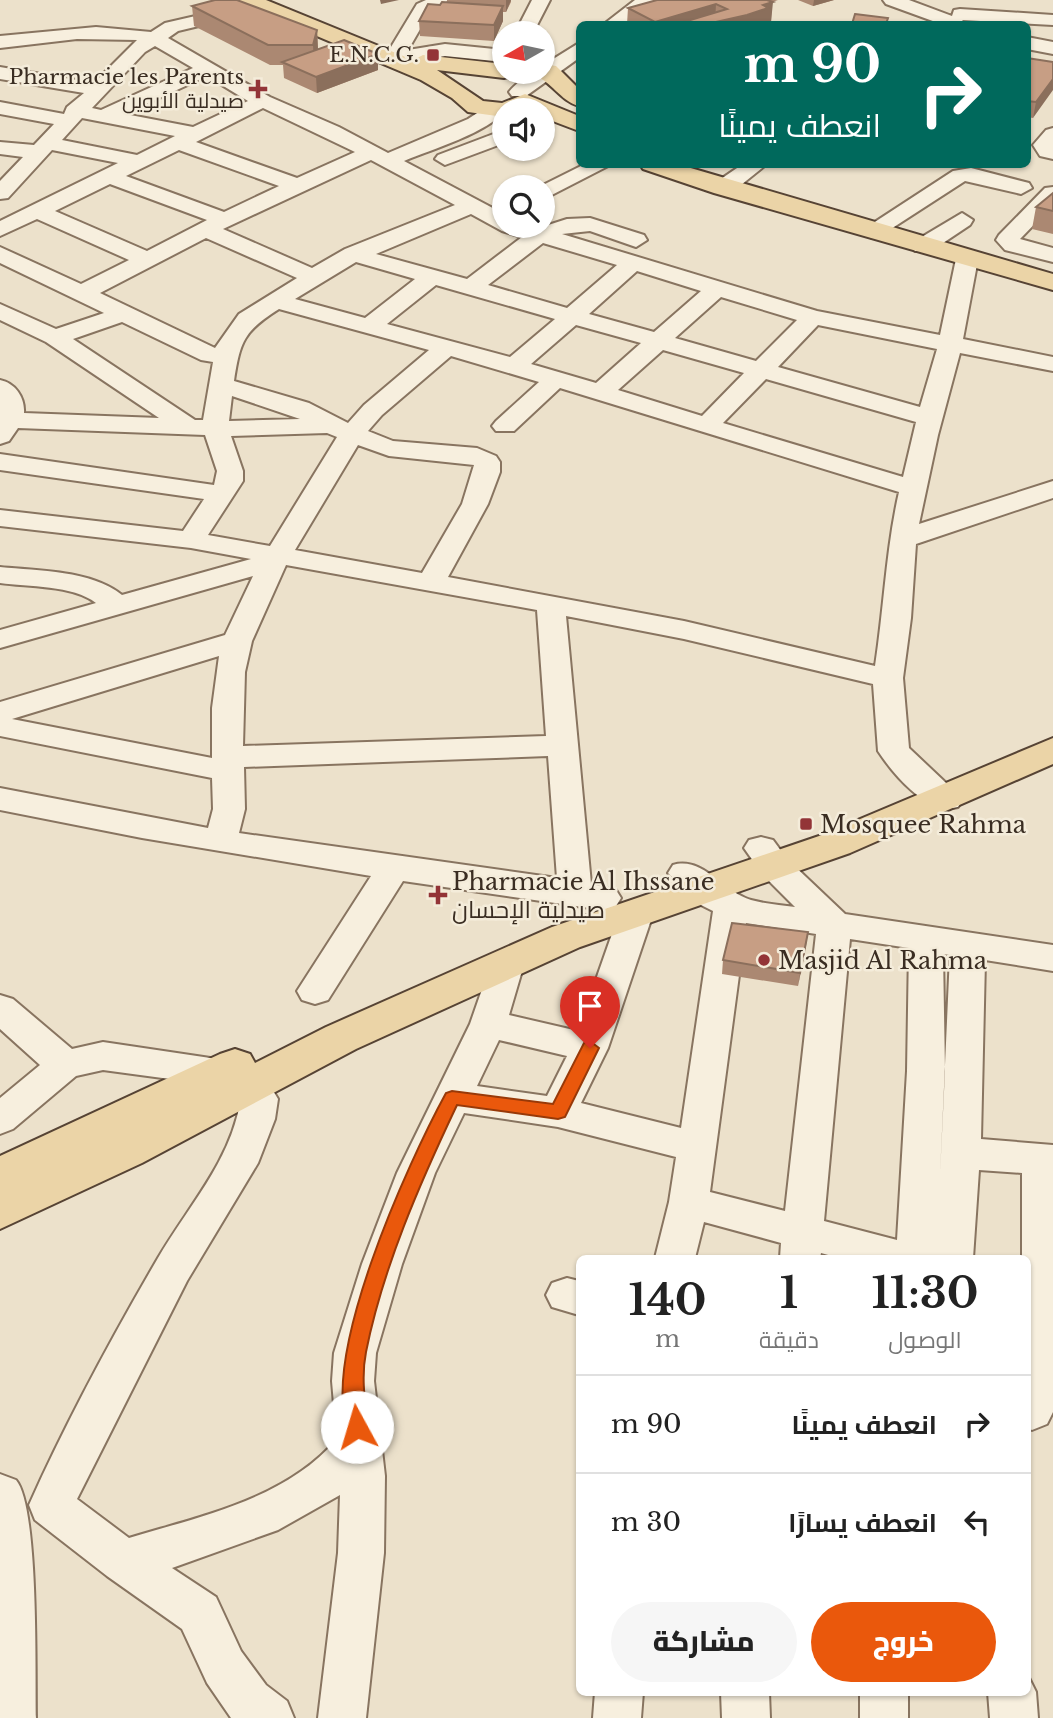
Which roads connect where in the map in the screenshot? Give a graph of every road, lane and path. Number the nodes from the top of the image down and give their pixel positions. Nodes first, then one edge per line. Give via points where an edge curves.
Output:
1 (440, 0) edge
2 (541, 0) edge
3 (648, 0) edge
4 (892, 0) edge
5 (260, 2) edge
6 (959, 16) edge
7 (927, 20) edge
8 (1053, 20) edge
9 (530, 21) edge
10 (617, 21) edge
11 (80, 32) junction
12 (155, 38) junction
13 (0, 42) edge
14 (1031, 44) edge
15 (1053, 48) edge
16 (576, 51) edge
17 (492, 55) edge
18 (409, 57) junction
19 (555, 65) edge
20 (210, 68) junction
21 (0, 73) edge
22 (34, 77) junction
23 (555, 81) edge
24 (526, 84) edge
25 (97, 89) junction
26 (508, 97) edge
27 (576, 97) edge
28 (263, 102) junction
29 (0, 108) edge
30 (71, 116) junction
31 (105, 116) junction
32 (576, 123) edge
33 (555, 127) edge
34 (1053, 134) edge
35 (576, 135) edge
36 (189, 139) junction
37 (492, 140) edge
38 (0, 148) edge
39 (42, 148) junction
40 (1053, 153) edge
41 (388, 156) junction
42 (143, 162) junction
43 (594, 168) edge
44 (666, 168) edge
45 (689, 168) edge
46 (751, 168) edge
47 (111, 177) junction
48 (297, 185) junction
49 (728, 185) junction
50 (555, 188) edge
51 (1021, 188) dead end
52 (1, 191) edge
53 (1052, 194) edge
54 (470, 207) junction
55 (37, 211) junction
56 (492, 216) edge
57 (962, 220) dead end
58 (216, 225) junction
59 (878, 227) junction
60 (0, 229) edge
61 (555, 231) edge
62 (536, 238) edge
63 (546, 238) edge
64 (636, 240) dead end
65 (929, 242) junction
66 (1002, 248) junction
67 (0, 254) edge
68 (353, 254) junction
69 (1053, 255) edge
70 (967, 258) junction
71 (148, 260) junction
72 (633, 263) junction
73 (1053, 267) edge
74 (314, 277) junction
75 (430, 278) junction
76 (1053, 282) edge
77 (470, 288) junction
78 (716, 289) junction
79 (80, 293) junction
80 (276, 300) junction
81 (0, 311) edge
82 (123, 313) junction
83 (570, 316) junction
84 (813, 317) junction
85 (371, 325) junction
86 (54, 337) junction
87 (658, 341) junction
88 (950, 346) junction
89 (447, 347) junction
90 (226, 356) junction
91 (1053, 365) edge
92 (514, 366) junction
93 (763, 372) junction
94 (555, 380) junction
95 (220, 385) junction
96 (0, 387) edge
97 (599, 394) junction
98 (930, 418) junction
99 (189, 426) junction
100 (505, 426) dead end
101 (215, 427) junction
102 (705, 427) junction
103 (6, 428) edge
104 (341, 437) junction
105 (0, 462) edge
106 (913, 486) junction
107 (1053, 489) edge
108 (223, 494) junction
109 (0, 518) edge
110 (902, 539) junction
111 (191, 540) junction
112 (276, 559) junction
113 (0, 575) edge
114 (430, 583) junction
115 (551, 604) junction
116 (119, 607) junction
117 (0, 639) edge
118 (237, 641) junction
119 (888, 678) junction
120 (0, 712) edge
121 (1053, 724) edge
122 (0, 726) edge
123 (562, 745) junction
124 (1053, 750) edge
125 (228, 764) junction
126 (936, 792) junction
127 (0, 799) edge
128 (221, 840) junction
129 (768, 858) junction
130 (395, 866) junction
131 (707, 890) junction
132 (605, 901) junction
133 (834, 924) junction
134 (926, 941) junction
135 (968, 945) junction
136 (1053, 958) edge
137 (506, 964) junction
138 (316, 991) dead end
139 (0, 1008) edge
140 (488, 1024) junction
141 (590, 1048) junction
142 (65, 1065) junction
143 (230, 1076) junction
144 (452, 1097) junction
145 (558, 1112) junction
146 (0, 1119) edge
147 (698, 1147) junction
148 (961, 1153) junction
149 (1047, 1160) edge
150 (0, 1176) edge
151 (689, 1202) junction
152 (0, 1210) edge
153 (802, 1246) edge
154 (676, 1255) edge
155 (876, 1255) edge
156 (916, 1255) edge
157 (953, 1255) edge
158 (1037, 1413) edge
159 (360, 1445) junction
160 (3, 1505) edge
161 (51, 1505) junction
162 (123, 1561) junction
163 (619, 1696) edge
164 (745, 1696) edge
165 (884, 1696) edge
166 (1012, 1696) edge
167 (12, 1718) edge
168 (270, 1718) edge
169 (342, 1718) edge
170 (617, 1718) edge
171 (746, 1718) edge
172 (884, 1718) edge
173 (1014, 1718) edge

1 - 18 street via 423,8
2 - 9 street
3 - 10 street
4 - 7 street
5 - 12 street via 184,23
5 - 18 main road
5 - 26 main road via 429,75 476,107
6 - 7 street
6 - 8 street
11 - 12 street
11 - 13 street
11 - 22 street
12 - 20 street
12 - 25 street via 138,48
14 - 15 street
16 - 19 street
17 - 18 street via 445,50
18 - 26 main road
20 - 28 street
20 - 31 street
21 - 22 street
22 - 25 street
23 - 27 main road
24 - 26 street
25 - 30 street
26 - 32 main road
26 - 41 street
28 - 36 street
28 - 41 street
29 - 30 street
30 - 31 street
30 - 39 street
31 - 36 street
33 - 35 main road
34 - 40 street via 1043,145
36 - 42 street
36 - 48 street
37 - 41 street via 426,165
38 - 39 street
39 - 42 street
39 - 52 street
41 - 48 street
41 - 54 street
42 - 47 street
43 - 50 street
44 - 49 main road
45 - 49 main road
46 - 49 street
47 - 55 street
47 - 58 street
48 - 58 street
49 - 59 main road
51 - 59 street via 960,174
53 - 66 street
54 - 56 street
54 - 68 street
55 - 60 street
55 - 71 street
57 - 65 street
58 - 71 street
58 - 74 street
59 - 65 main road
61 - 64 street via 584,223
62 - 77 street
63 - 72 street
65 - 66 main road
65 - 70 main road
66 - 69 street
66 - 73 main road
67 - 79 street
68 - 74 street
68 - 75 street
70 - 76 main road
70 - 88 street
71 - 79 street
72 - 78 street
72 - 83 street
74 - 80 street
75 - 77 street
75 - 85 street
77 - 83 street
78 - 84 street
78 - 87 street
79 - 82 street
80 - 85 street
80 - 90 street via 235,332
81 - 86 street
82 - 86 street
82 - 90 street via 210,355
83 - 87 street
83 - 92 street
84 - 88 street
84 - 93 street
85 - 89 street
86 - 99 street
87 - 93 street
87 - 97 street
88 - 91 street
88 - 98 street
89 - 92 street
89 - 104 street
90 - 95 street
92 - 94 street
93 - 98 street
93 - 102 street
94 - 97 street
94 - 100 street
95 - 101 street
95 - 104 street via 300,408
96 - 103 street via 14,403
97 - 102 street
98 - 106 street
99 - 101 street
99 - 103 street
101 - 104 street via 296,429
101 - 108 street via 230,471
102 - 106 street
104 - 112 street
104 - 114 street via 389,448 469,454 487,462 489,470 480,493
105 - 108 street
106 - 110 street
107 - 110 street
108 - 111 street
109 - 111 street
110 - 119 street
111 - 112 street
112 - 114 street
112 - 116 street
112 - 118 street
113 - 116 street via 99,591
114 - 115 street
115 - 119 street
115 - 123 street
116 - 117 street
118 - 120 street
118 - 125 street via 227,708
119 - 126 street via 894,751
121 - 126 main road
122 - 125 street
123 - 125 street
123 - 132 street
124 - 126 main road
125 - 128 street via 229,809
126 - 129 main road
127 - 128 street
128 - 130 street
129 - 131 main road
129 - 133 street
130 - 132 street
130 - 138 street
131 - 132 main road
131 - 133 street
131 - 147 street
132 - 137 main road via 566,937
132 - 141 street
132 - 143 main road via 492,942
133 - 134 street
133 - 153 street
134 - 135 street
134 - 156 street via 926,1071
135 - 136 street
135 - 148 street
137 - 140 street
137 - 143 main road via 389,1016
139 - 142 street
140 - 141 street
140 - 144 street
141 - 145 street
142 - 143 street via 103,1056
142 - 146 street
143 - 150 main road
143 - 152 main road via 126,1151
143 - 161 street via 259,1099 254,1129 174,1267
144 - 145 street
144 - 159 street via 391,1238 355,1353 353,1381
145 - 147 street
147 - 151 street
148 - 149 street
148 - 157 street
149 - 158 street
151 - 153 street
151 - 154 street
153 - 155 street
159 - 162 street via 335,1473 293,1499 230,1526
159 - 169 street via 361,1553
160 - 161 street
160 - 167 street
161 - 162 street
162 - 168 street via 199,1613 224,1667 249,1702
163 - 170 street
164 - 171 street
165 - 172 street
166 - 173 street

